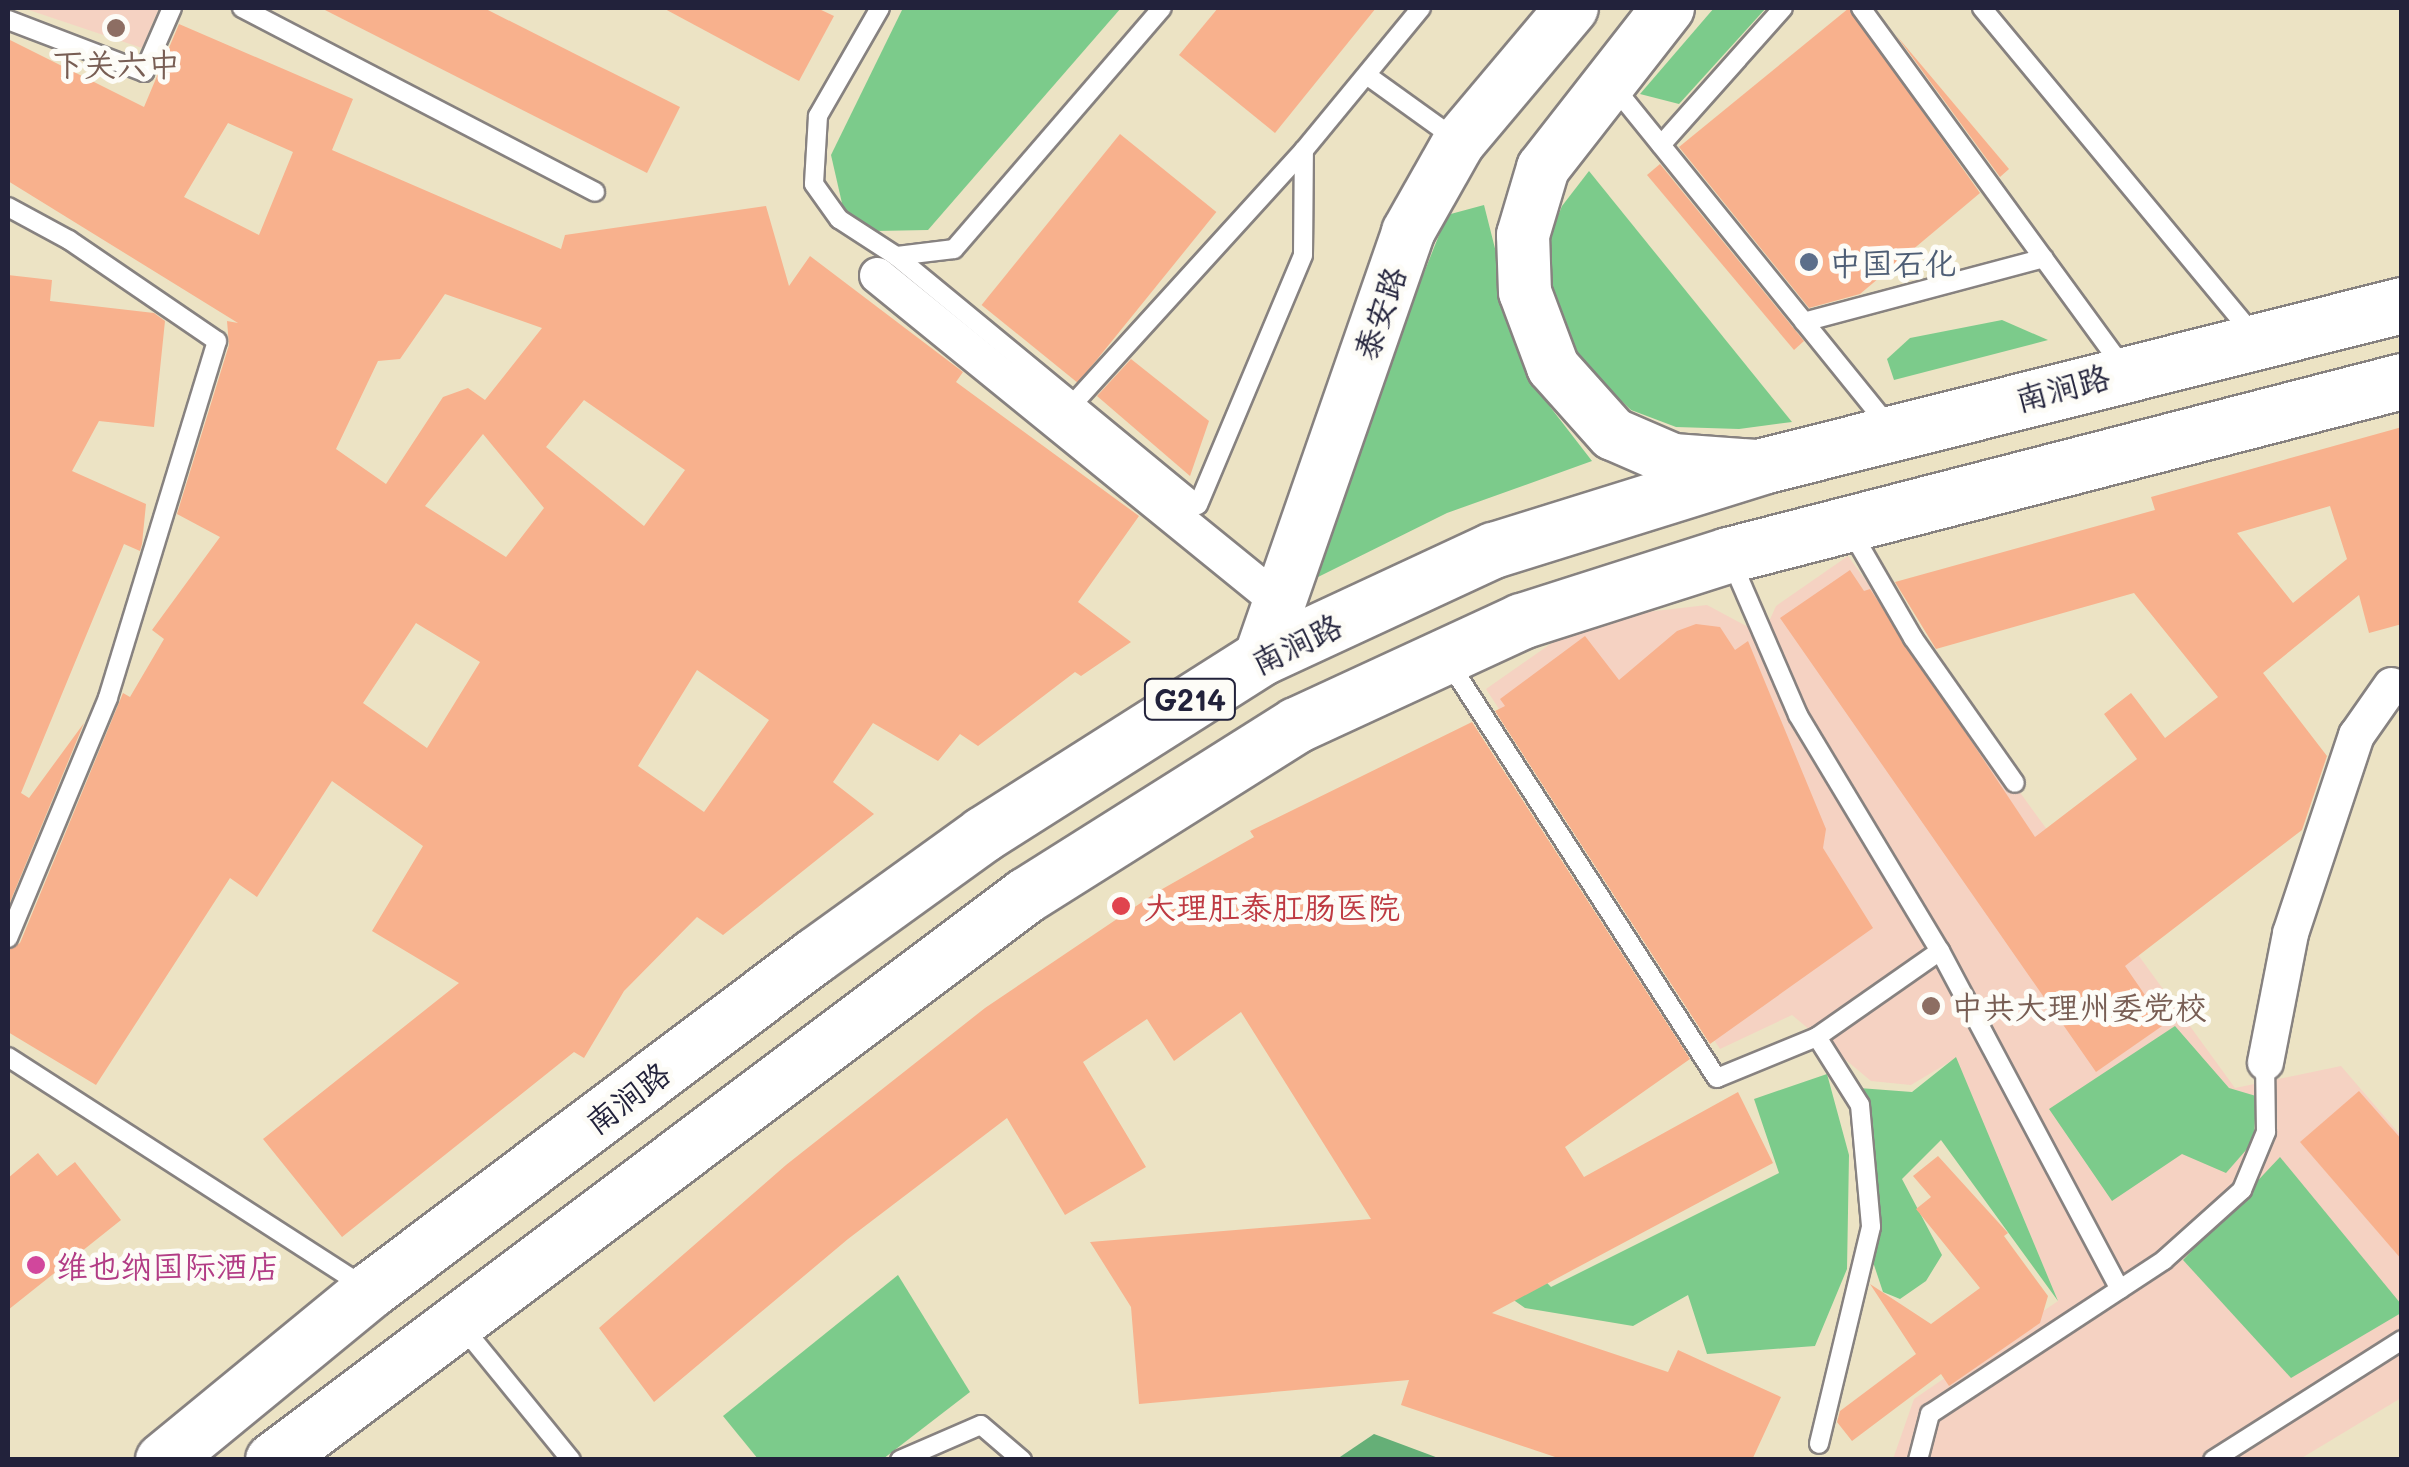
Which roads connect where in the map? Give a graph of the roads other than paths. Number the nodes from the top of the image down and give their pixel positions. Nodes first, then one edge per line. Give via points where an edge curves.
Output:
1 (172, 8) edge
2 (242, 8) edge
3 (880, 8) edge
4 (1162, 8) edge
5 (1421, 8) edge
6 (1572, 8) edge
7 (1668, 8) edge
8 (1783, 8) edge
9 (1861, 8) edge
10 (1982, 8) edge
11 (8, 20) edge
12 (1368, 76) junction
13 (1608, 79) junction
14 (1459, 142) junction
15 (1661, 145) junction
16 (1304, 150) junction
17 (595, 192) dead end
18 (8, 207) edge
19 (2044, 258) junction
20 (886, 266) junction
21 (2402, 305) edge
22 (1804, 322) junction
23 (2258, 340) junction
24 (2126, 371) junction
25 (2402, 380) edge
26 (1072, 404) junction
27 (1893, 432) junction
28 (1762, 466) junction
29 (1845, 522) junction
30 (1728, 555) junction
31 (1278, 601) junction
32 (1445, 656) junction
33 (1260, 658) junction
34 (2398, 686) edge
35 (2015, 783) dead end
36 (8, 938) edge
37 (1940, 951) junction
38 (1816, 1036) junction
39 (8, 1057) edge
40 (2265, 1062) joint
41 (2120, 1289) junction
42 (370, 1290) junction
43 (457, 1320) junction
44 (2402, 1340) edge
45 (1819, 1444) dead end
46 (163, 1460) edge
47 (272, 1460) edge
48 (571, 1460) edge
49 (900, 1460) edge
50 (1022, 1460) edge
51 (1918, 1460) edge
52 (2213, 1460) edge

1 - 11 lane via 144,72
2 - 17 lane
3 - 20 lane via 818,116 814,184
4 - 20 lane via 954,249
5 - 12 lane
6 - 14 main road, 泰安路
7 - 13 main road
8 - 15 lane
9 - 19 lane
10 - 23 lane
12 - 14 lane
12 - 16 lane
13 - 15 lane
13 - 28 main road via 1552,153 1528,210 1522,270 1540,344 1575,398 1627,442 1673,460
14 - 31 main road, 泰安路 via 1408,232
15 - 22 lane
16 - 26 lane
16 - 26 lane via 1302,255 1198,505
18 - 36 lane via 216,341 108,698
19 - 22 lane
19 - 24 lane
20 - 26 lane
20 - 31 street
21 - 23 highway, 南涧路 / G214
22 - 27 lane
23 - 24 highway, 南涧路 / G214
24 - 27 highway, 南涧路 / G214
25 - 29 highway, G214
27 - 28 highway, 南涧路 / G214
28 - 33 highway, 南涧路 / G214 via 1493,550
29 - 30 highway, G214
29 - 35 lane via 1913,638
30 - 32 highway, G214 via 1521,621
30 - 37 lane via 1798,715
31 - 33 main road, 泰安路
32 - 38 lane via 1718,1078
32 - 43 highway, G214 via 1296,725 1026,896
33 - 42 highway, 南涧路 / G214 via 983,834
34 - 40 street via 2356,736 2290,933
37 - 38 lane
37 - 41 lane
38 - 45 lane via 1860,1105 1871,1227
39 - 42 lane
40 - 41 lane via 2266,1132 2242,1190
41 - 51 lane via 1930,1414
42 - 46 highway, 南涧路 / G214
43 - 47 highway, G214
43 - 48 lane
44 - 52 lane
49 - 50 lane via 981,1425

